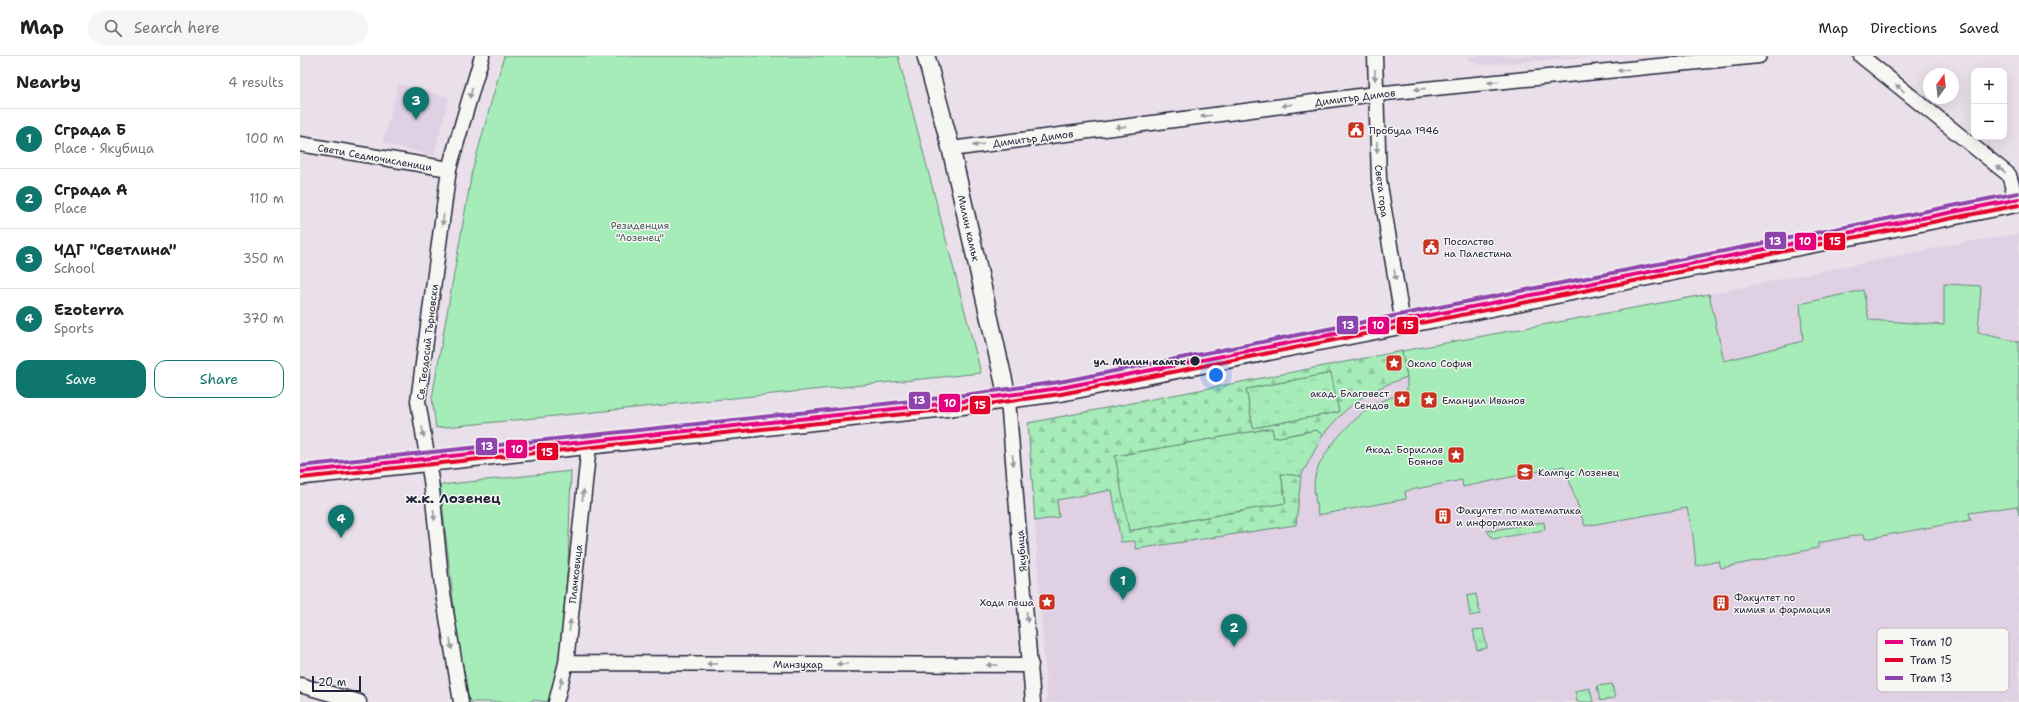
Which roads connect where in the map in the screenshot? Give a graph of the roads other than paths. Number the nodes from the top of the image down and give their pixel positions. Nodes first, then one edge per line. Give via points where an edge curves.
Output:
1 (482, 56) edge
2 (926, 56) edge
3 (1375, 56) edge
4 (1759, 56) edge
5 (1861, 56) edge
6 (1375, 94) junction
7 (300, 144) edge
8 (952, 149) junction
9 (449, 170) junction
10 (2018, 203) edge
11 (1403, 324) junction
12 (1008, 400) junction
13 (589, 445) junction
14 (428, 462) junction
15 (300, 476) edge
16 (566, 663) junction
17 (1031, 665) junction
18 (300, 685) edge
19 (358, 702) edge
20 (461, 702) edge
21 (556, 702) edge
22 (1033, 702) edge

1 -> 9 street, Св. Теодосий Търновски
2 - 8 street, Милин камък
3 -> 6 street, Света гора
4 -> 6 street, Димитър Димов
10 -> 5 street via 2009,175
6 -> 8 street, Димитър Димов
6 -> 11 street, Света гора via 1379,179
7 - 9 street, Свети Седмочисленици
8 - 12 street, Милин камък
9 -> 14 street, Св. Теодосий Търновски via 418,401
10 - 11 street
11 - 12 street via 1063,392
12 - 13 street
12 -> 17 street, Якубица
13 - 14 street
16 -> 13 street, Плачковица
14 - 15 street
14 -> 20 street, Св. Теодосий Търновски via 442,587
17 -> 16 street, Минзухар
21 -> 16 street, Плачковица
17 - 22 street, Якубица
18 - 19 street

